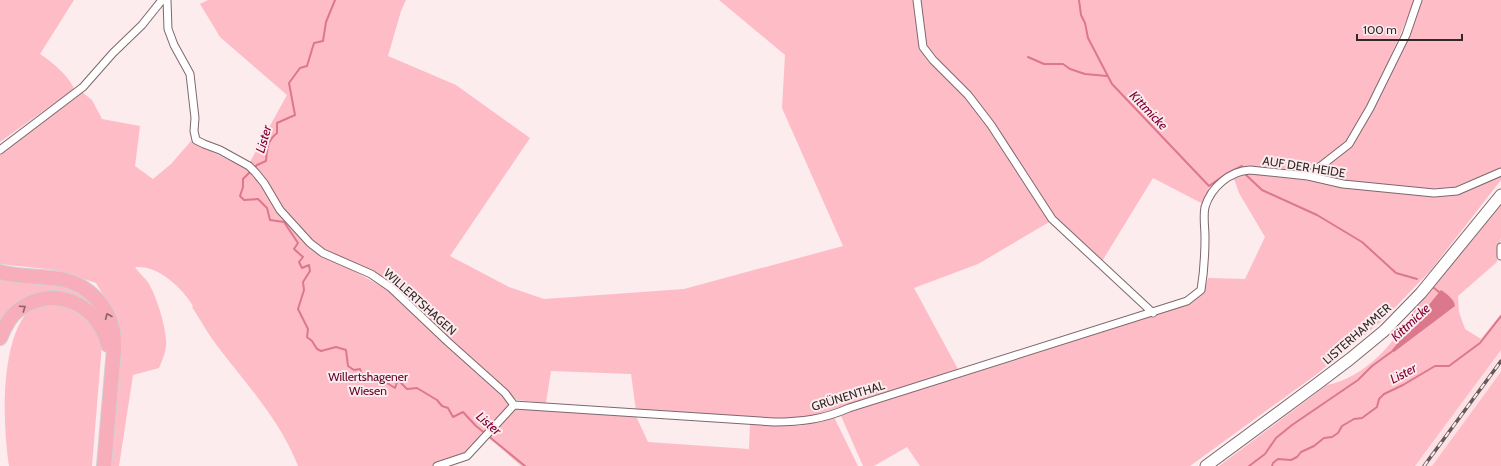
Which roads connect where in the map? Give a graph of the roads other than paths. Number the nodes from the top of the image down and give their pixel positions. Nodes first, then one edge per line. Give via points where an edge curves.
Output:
1 (162, 0) edge
2 (167, 0) edge
3 (917, 0) edge
4 (1418, 0) edge
5 (0, 150) edge
6 (1501, 172) edge
7 (1308, 176) junction
8 (1501, 195) edge
9 (1501, 247) edge
10 (1501, 256) edge
11 (0, 272) edge
12 (1153, 313) junction
13 (0, 338) edge
14 (514, 405) junction
15 (97, 466) edge
16 (104, 466) edge
17 (437, 466) edge
18 (1206, 466) edge

1 - 5 street via 83,87
2 - 14 street, WILLERTSHAGEN via 168,29 190,74 196,140 249,166 264,183 280,210 310,243 323,252 371,274 390,287 505,393
3 - 12 street via 923,47 968,95 991,125 1052,219
4 - 7 street via 1406,35 1349,144
6 - 7 street, AUF DER HEIDE via 1457,191 1434,193 1343,184
7 - 12 street, AUF DER HEIDE via 1242,170 1229,176 1212,191 1205,208 1205,266 1201,290 1187,301
8 - 18 main road, LISTERHAMMER via 1421,293 1384,331 1323,380
9 - 10 street
16 -> 11 highway via 114,349 110,319 92,294 77,284
12 - 14 street, GRÜNENTHAL via 835,414 800,422
13 -> 15 highway via 16,312 30,303 44,299 58,298 76,303 93,314 101,324 108,348 108,370
14 - 17 street via 467,456

